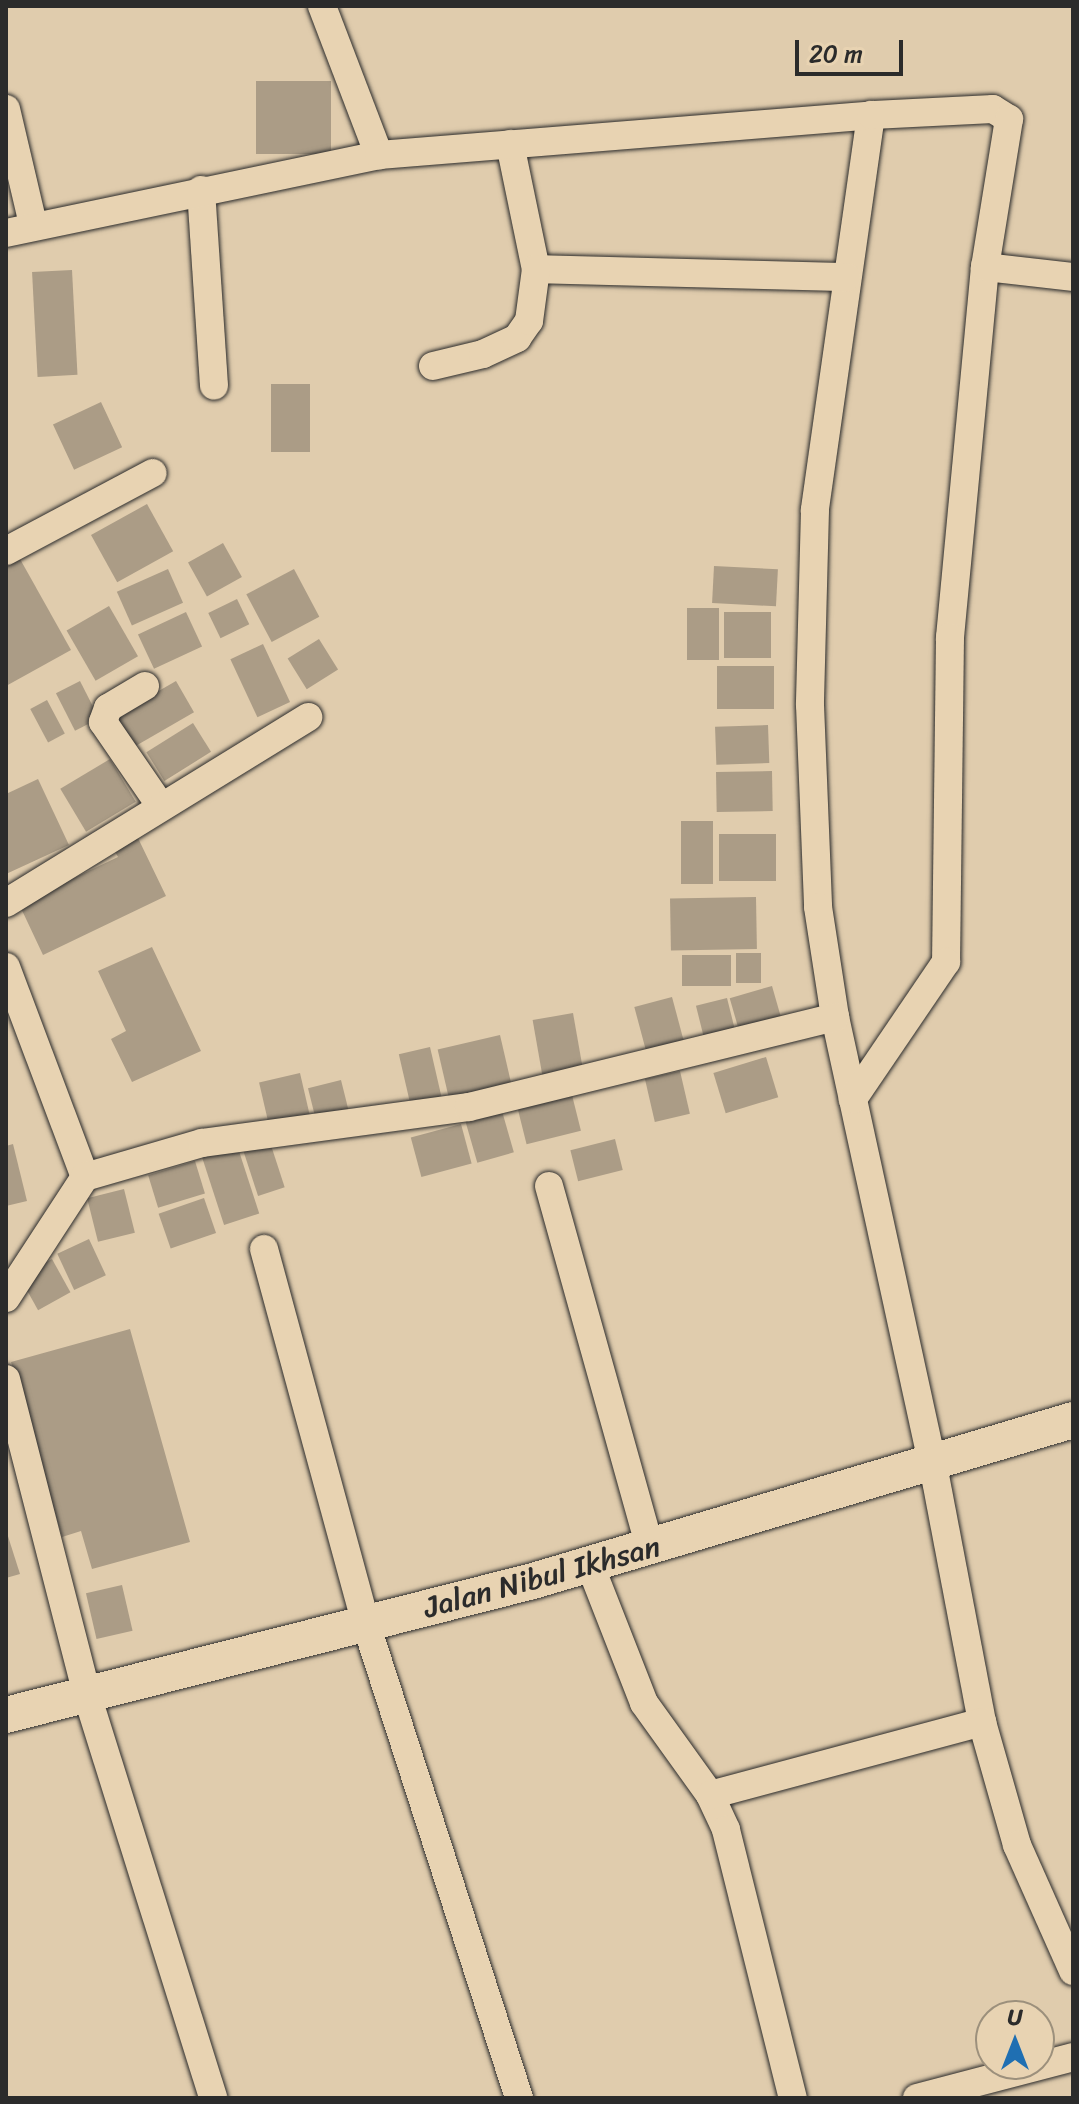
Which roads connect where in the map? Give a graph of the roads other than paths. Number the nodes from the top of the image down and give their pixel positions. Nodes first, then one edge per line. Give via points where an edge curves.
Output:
1 (322, 6) edge
2 (6, 109) edge
3 (871, 115) junction
4 (510, 144) junction
5 (379, 155) junction
6 (201, 190) junction
7 (33, 224) junction
8 (6, 233) edge
9 (985, 267) junction
10 (536, 269) junction
11 (847, 277) junction
12 (1073, 277) edge
13 (433, 366) dead end
14 (214, 386) dead end
15 (153, 473) dead end
16 (6, 551) edge
17 (145, 686) dead end
18 (308, 717) dead end
19 (160, 805) junction
20 (6, 903) edge
21 (6, 967) edge
22 (835, 1017) junction
23 (853, 1099) junction
24 (85, 1177) junction
25 (549, 1186) dead end
26 (264, 1249) dead end
27 (6, 1298) edge
28 (6, 1379) edge
29 (1073, 1420) edge
30 (933, 1465) junction
31 (650, 1547) junction
32 (590, 1565) junction
33 (366, 1624) junction
34 (87, 1695) junction
35 (6, 1715) edge
36 (982, 1722) junction
37 (710, 1795) junction
38 (1073, 1971) edge
39 (1073, 2057) edge
40 (213, 2098) edge
41 (519, 2098) edge
42 (793, 2098) edge
43 (917, 2098) edge

1 - 5 street
2 - 7 street
3 - 4 street
3 - 9 street via 993,109 1009,119
3 - 11 street
4 - 5 street
4 - 10 street
5 - 6 street
6 - 7 street
6 - 14 street
7 - 8 street
9 - 12 street
9 - 23 street via 950,637 946,962
10 - 11 street
10 - 13 street via 529,321 517,338 483,354
11 - 22 street via 815,510 810,705 818,907
15 - 16 street
17 - 19 street via 108,708 103,722
18 - 19 street
19 - 20 street
21 - 24 street
22 - 23 street
22 - 24 street via 469,1107 202,1143
23 - 30 street
24 - 27 street
25 - 31 street
26 - 33 street
28 - 34 street
29 - 30 street, Jalan Nibul Ikhsan
30 - 31 street, Jalan Nibul Ikhsan
30 - 36 street
31 - 32 street, Jalan Nibul Ikhsan
32 - 33 street, Jalan Nibul Ikhsan
32 - 37 street via 644,1703
33 - 34 street, Jalan Nibul Ikhsan
33 - 41 street
34 - 35 street, Jalan Nibul Ikhsan
34 - 40 street
36 - 37 street
36 - 38 street via 1017,1845
37 - 42 street via 751,1916
39 - 43 street

